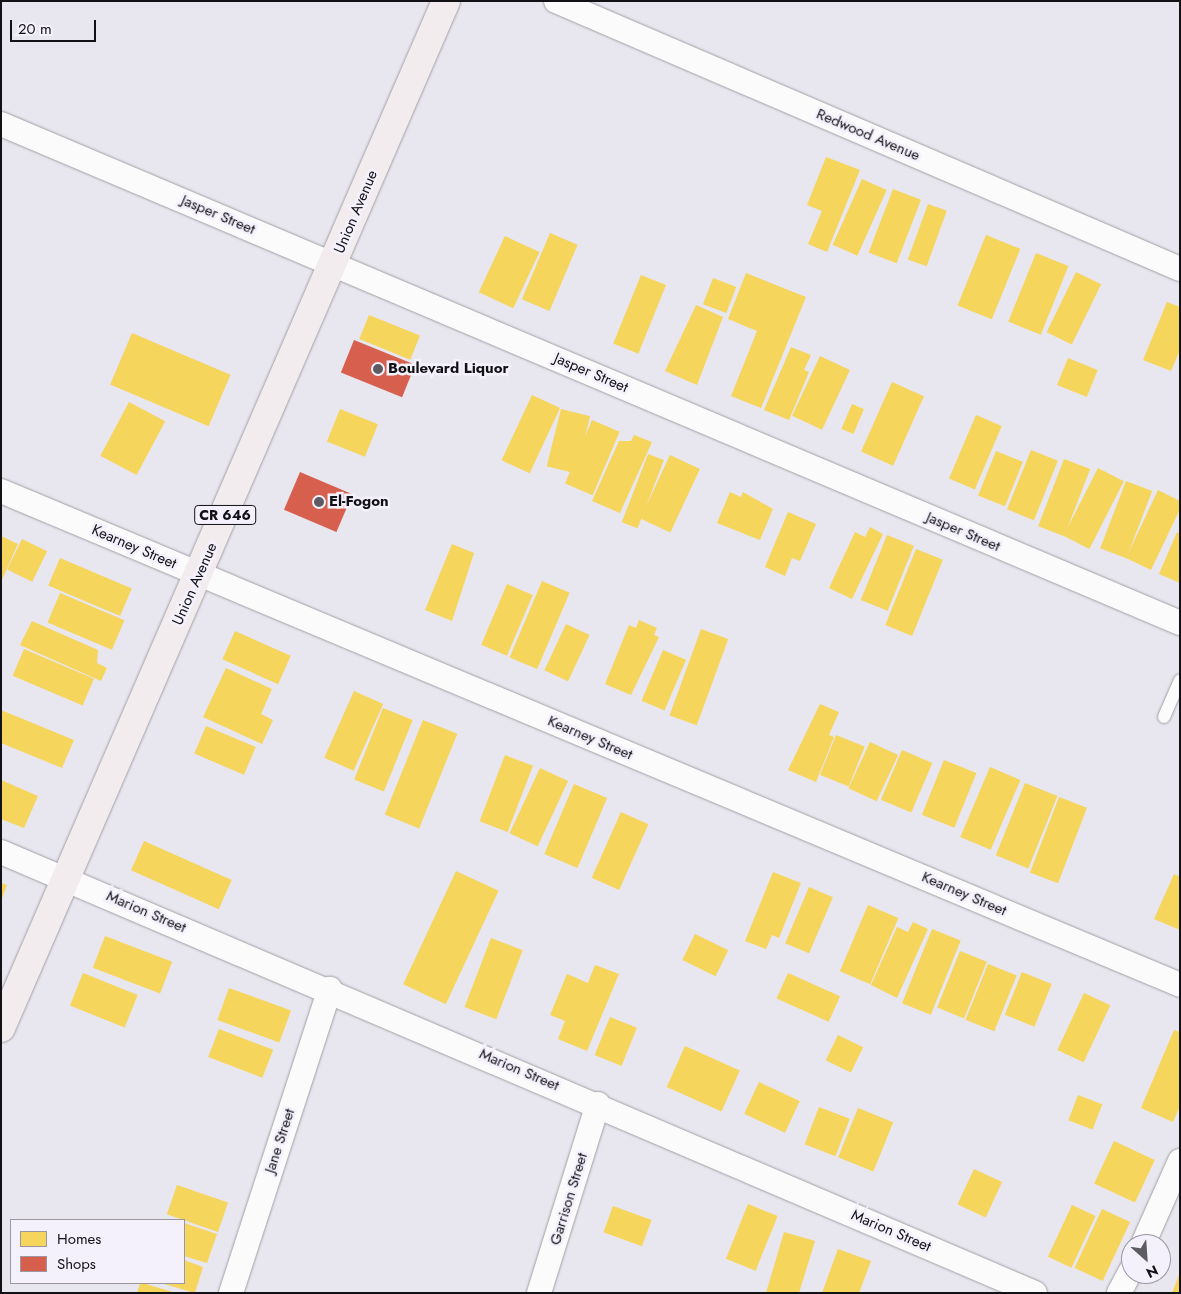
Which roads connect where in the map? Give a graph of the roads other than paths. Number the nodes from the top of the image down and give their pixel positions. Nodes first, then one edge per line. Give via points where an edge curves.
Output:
1 (446, 1) edge
2 (556, 1) edge
3 (1, 124) edge
4 (334, 263) junction
5 (1180, 269) edge
6 (1, 491) edge
7 (199, 574) junction
8 (1180, 623) edge
9 (1180, 680) edge
10 (1164, 717) dead end
11 (1, 852) edge
12 (66, 878) junction
13 (1180, 984) edge
14 (330, 989) junction
15 (1, 1028) edge
16 (598, 1104) junction
17 (1180, 1161) edge
18 (1147, 1234) edge
19 (231, 1293) edge
20 (539, 1293) edge
21 (1035, 1293) edge

1 - 4 main road, Union Avenue / CR 646
2 - 5 street, Redwood Avenue
3 - 4 street, Jasper Street
4 - 7 main road, Union Avenue / CR 646
4 - 8 street, Jasper Street
6 - 7 street, Kearney Street
7 - 12 main road, Union Avenue / CR 646
7 - 13 street, Kearney Street
9 - 10 lane
11 - 12 street, Marion Street
12 - 14 street, Marion Street
12 - 15 main road, Union Avenue / CR 646
14 - 16 street, Marion Street
14 - 19 street, Jane Street
16 - 20 street, Garrison Street
16 - 21 street, Marion Street
17 - 18 street

